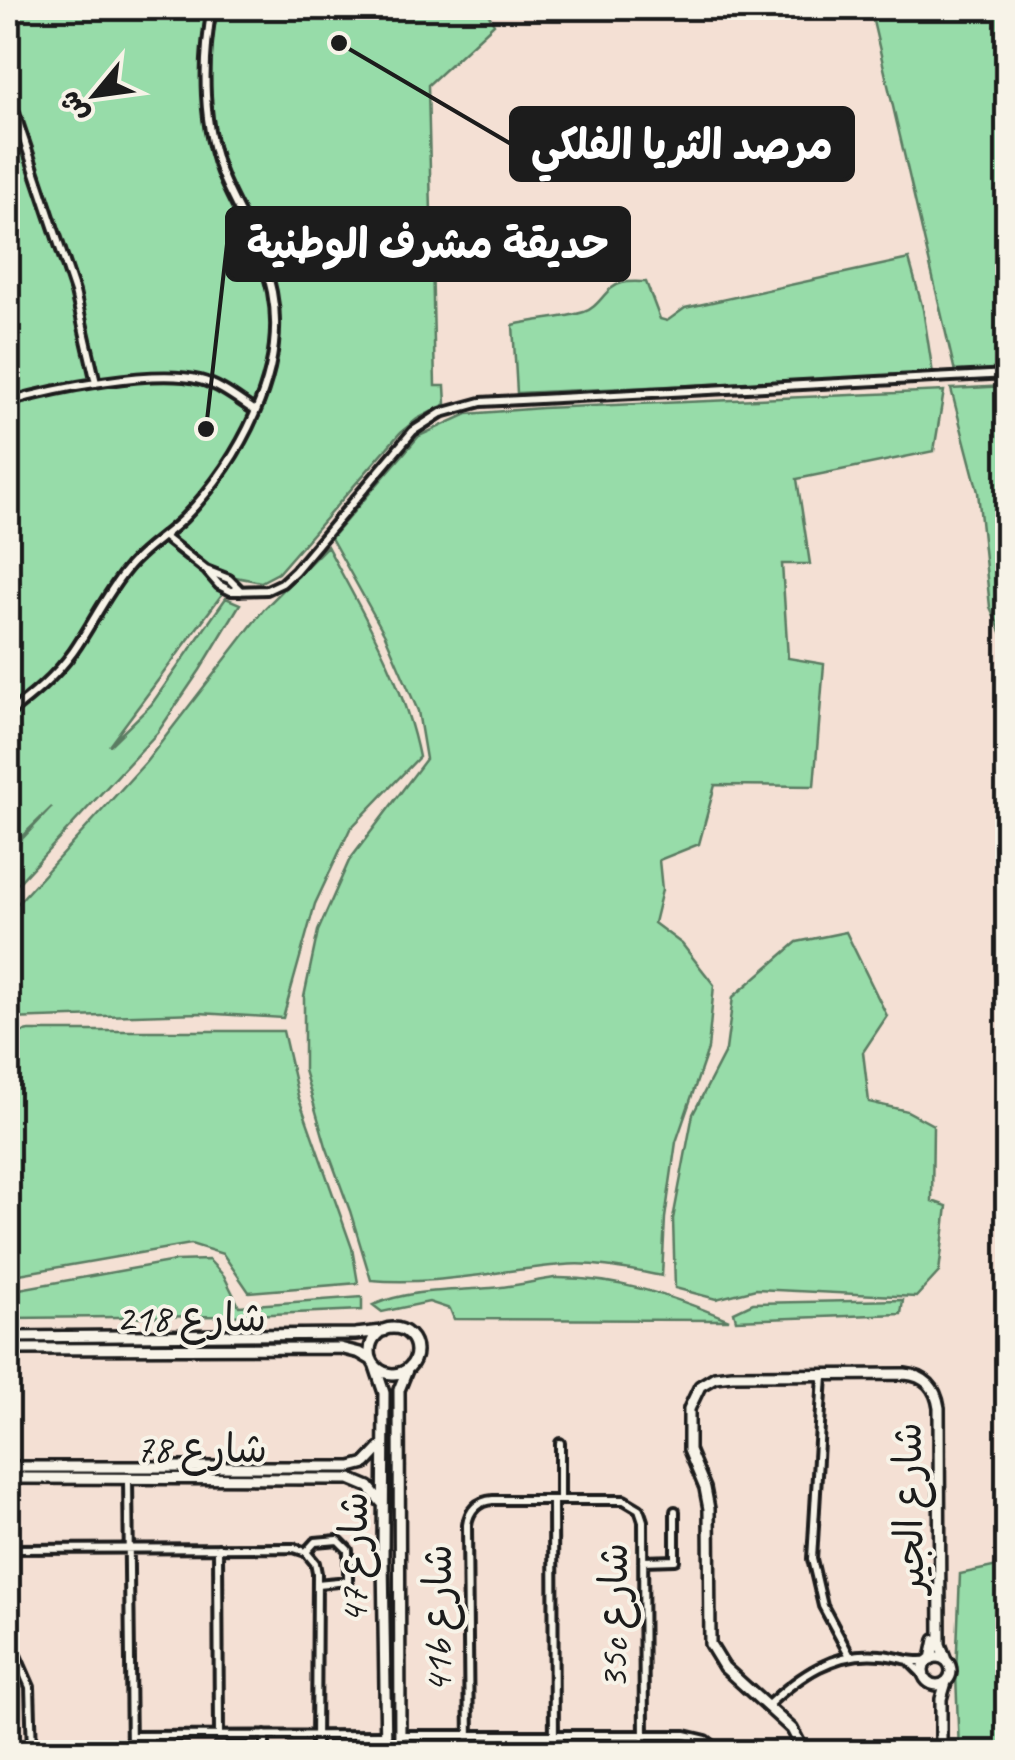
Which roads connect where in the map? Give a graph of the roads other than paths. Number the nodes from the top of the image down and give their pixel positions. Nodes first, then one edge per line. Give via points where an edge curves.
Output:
1 (212, 8) edge
2 (8, 92) edge
3 (1008, 374) edge
4 (96, 383) junction
5 (8, 402) edge
6 (254, 410) junction
7 (164, 537) junction
8 (8, 714) edge
9 (382, 1331) junction
10 (8, 1338) edge
11 (8, 1350) edge
12 (373, 1363) junction
13 (407, 1370) junction
14 (906, 1374) junction
15 (823, 1375) junction
16 (560, 1442) dead end
17 (383, 1445) junction
18 (8, 1466) edge
19 (35, 1466) junction
20 (110, 1466) junction
21 (8, 1476) edge
22 (80, 1478) junction
23 (128, 1478) junction
24 (556, 1500) junction
25 (383, 1506) junction
26 (676, 1512) dead end
27 (128, 1548) junction
28 (218, 1548) junction
29 (8, 1549) edge
30 (306, 1552) junction
31 (643, 1561) junction
32 (317, 1584) junction
33 (8, 1638) edge
34 (850, 1656) junction
35 (930, 1659) junction
36 (946, 1660) junction
37 (909, 1661) junction
38 (927, 1680) junction
39 (946, 1682) junction
40 (767, 1706) junction
41 (644, 1733) junction
42 (554, 1734) junction
43 (218, 1735) junction
44 (386, 1735) junction
45 (400, 1735) junction
46 (468, 1735) junction
47 (132, 1736) junction
48 (265, 1736) junction
49 (316, 1736) junction
50 (32, 1752) edge
51 (132, 1752) edge
52 (265, 1752) edge
53 (316, 1752) edge
54 (386, 1752) edge
55 (400, 1752) edge
56 (468, 1752) edge
57 (554, 1752) edge
58 (644, 1752) edge
59 (721, 1752) edge
60 (804, 1752) edge
61 (938, 1752) edge

1 - 6 street via 211,139 262,260 274,310 272,358
2 - 4 street via 75,292
3 - 7 street via 527,397 452,409 406,439 286,579 267,590 218,585
4 - 5 street
4 - 6 street via 187,378 219,387
6 - 7 street via 216,480
7 - 8 street via 123,574 62,666
9 - 10 street
9 - 12 street via 370,1346
9 - 13 street via 396,1328 412,1339 416,1352
11 - 12 street, شارع 218 via 340,1348
12 - 13 street via 388,1374
12 - 17 street, شارع 47 via 384,1393
13 - 45 street, شارع 47 via 399,1390
14 - 15 street, شارع الجير
14 - 35 street, شارع الجير via 924,1386 932,1404
14 - 36 street, شارع الجير via 927,1381 938,1402 940,1644
15 - 34 street via 812,1559 823,1606
15 - 40 street, شارع الجير via 715,1377 700,1386 688,1409 690,1457 709,1510 710,1644 724,1667
16 - 24 street
17 - 20 street, شارع 78 via 366,1463 351,1467
17 - 25 street, شارع 47
18 - 19 street, شارع 78
19 - 20 street, شارع 78
19 - 21 street via 32,1474
20 - 22 street via 81,1472
21 - 22 street, شارع 78
22 - 23 street, شارع 78
23 - 25 street, شارع 78 via 350,1479 369,1487
23 - 27 street
24 - 31 street, 35c شارع via 635,1504 642,1515
24 - 42 street
24 - 46 street, 41b شارع via 487,1500 470,1514
25 - 44 street, شارع 47
26 - 31 street via 676,1558
27 - 28 street
27 - 29 street
27 - 47 street
28 - 30 street
28 - 43 street
30 - 32 street
30 - 32 street via 315,1542 338,1540 348,1550 348,1581
31 - 41 street, 35c شارع
32 - 49 street
33 - 50 street via 30,1687
34 - 37 street
34 - 40 street via 802,1676
35 - 36 street
35 - 37 street
35 - 38 street
36 - 39 street
37 - 38 street
38 - 39 street
38 - 61 street
39 - 61 street
40 - 60 street, شارع الجير via 797,1735
41 - 42 street
41 - 58 street, 35c شارع
41 - 59 street via 685,1734
42 - 46 street
42 - 57 street
43 - 47 street
43 - 48 street
44 - 49 street
44 - 54 street, شارع 47
45 - 46 street
45 - 55 street, شارع 47
46 - 56 street, 41b شارع
47 - 51 street
48 - 49 street
48 - 52 street
49 - 53 street

